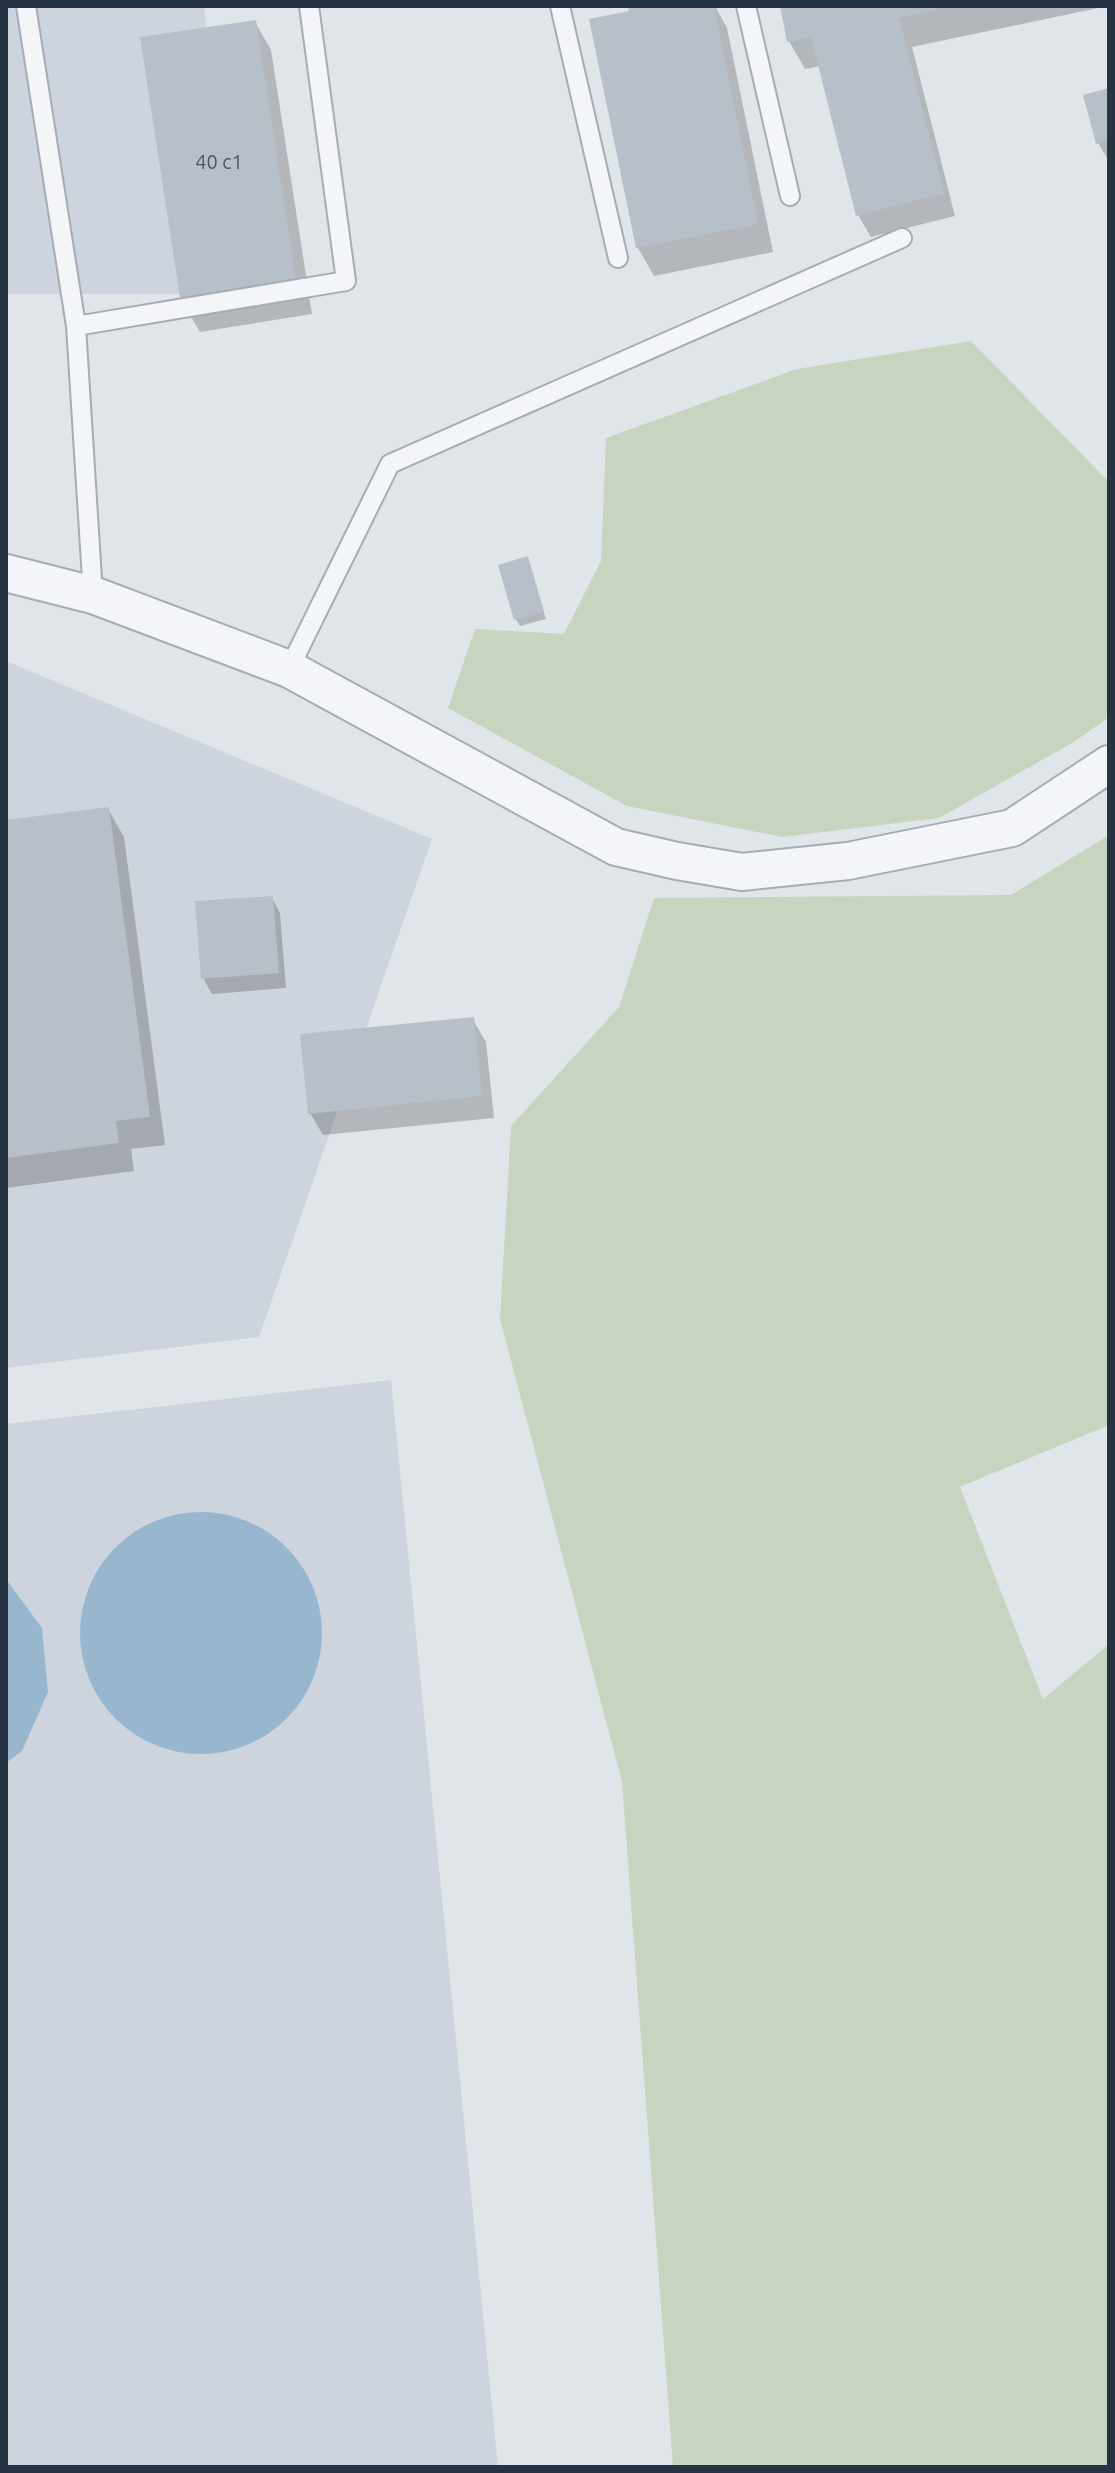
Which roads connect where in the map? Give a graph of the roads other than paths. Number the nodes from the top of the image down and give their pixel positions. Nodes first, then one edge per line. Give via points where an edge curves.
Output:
1 (26, 6) edge
2 (309, 6) edge
3 (560, 6) edge
4 (746, 6) edge
5 (790, 196) dead end
6 (902, 238) dead end
7 (618, 258) dead end
8 (76, 326) junction
9 (6, 573) edge
10 (93, 595) junction
11 (289, 669) junction
12 (1109, 764) edge

1 - 8 lane
2 - 8 lane via 346,281
3 - 7 lane
4 - 5 lane
6 - 11 lane via 390,464
8 - 10 lane
9 - 10 street
10 - 11 street
11 - 12 street via 616,847 742,872 848,861 1012,828

